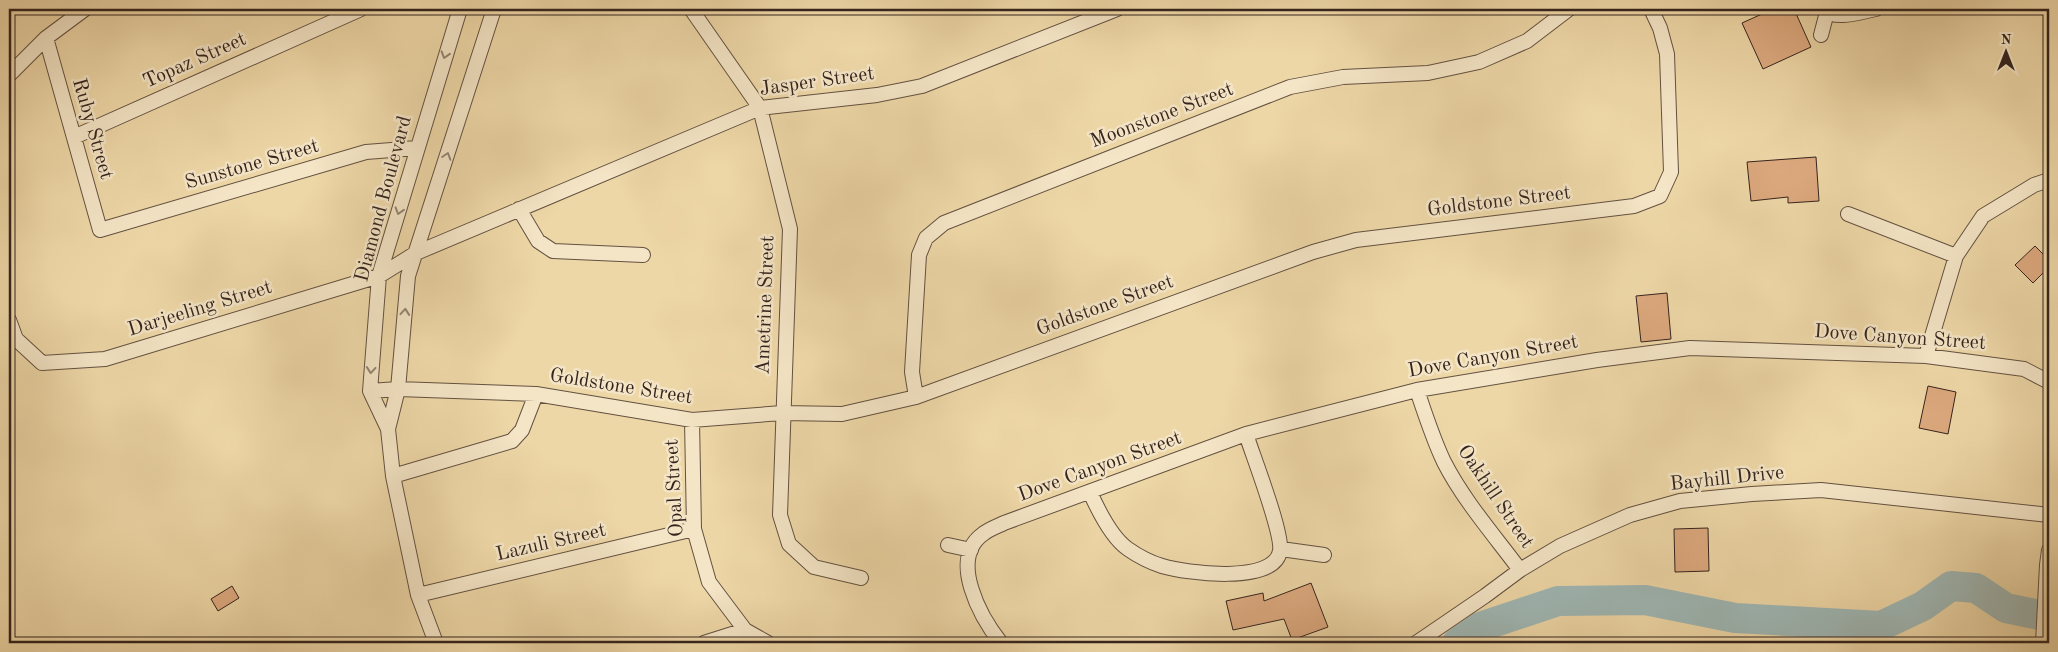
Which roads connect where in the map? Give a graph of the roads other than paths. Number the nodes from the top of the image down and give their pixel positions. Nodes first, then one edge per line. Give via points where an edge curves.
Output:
1 (84, 9) edge
2 (361, 9) edge
3 (460, 9) edge
4 (494, 9) edge
5 (691, 9) edge
6 (1118, 9) edge
7 (1569, 9) edge
8 (1651, 9) edge
9 (1876, 9) edge
10 (1825, 10) edge
11 (1821, 35) dead end
12 (46, 38) junction
13 (9, 75) edge
14 (760, 108) junction
15 (74, 137) junction
16 (417, 148) junction
17 (2049, 180) edge
18 (519, 209) junction
19 (1848, 214) dead end
20 (100, 230) joint
21 (416, 253) junction
22 (643, 254) dead end
23 (1956, 256) junction
24 (380, 276) junction
25 (9, 320) edge
26 (1926, 356) junction
27 (2049, 382) edge
28 (398, 389) junction
29 (1417, 390) junction
30 (370, 391) junction
31 (536, 394) junction
32 (916, 397) junction
33 (782, 413) junction
34 (692, 420) junction
35 (388, 429) junction
36 (1246, 434) junction
37 (393, 476) junction
38 (1090, 492) junction
39 (2049, 515) edge
40 (694, 530) junction
41 (948, 545) dead end
42 (1281, 548) junction
43 (971, 550) junction
44 (2049, 550) edge
45 (1324, 555) dead end
46 (1520, 570) junction
47 (861, 578) dead end
48 (418, 595) junction
49 (745, 630) junction
50 (436, 643) edge
51 (704, 643) edge
52 (768, 643) edge
53 (1001, 643) edge
54 (1416, 643) edge
55 (2043, 643) edge

1 - 12 street
2 - 15 street, Topaz Street
3 -> 16 street, Diamond Boulevard
21 -> 4 street
5 - 14 street, Ametrine Street
6 - 14 street, Jasper Street via 922,86 877,95
7 - 32 street, Moonstone Street via 1527,41 1479,62 1428,73 1343,77 1290,87 944,223 926,238 919,255 912,372
8 - 32 street, Goldstone Street via 1667,54 1671,172 1660,196 1634,206 1356,240 1303,256
9 - 10 street via 1844,15
10 - 11 street
12 - 13 street
12 - 15 street, Ruby Street
14 - 18 street, Jasper Street
14 - 33 street, Ametrine Street via 790,229
15 - 20 street, Ruby Street
16 - 20 street, Sunstone Street via 366,152
16 -> 24 street, Diamond Boulevard
17 - 23 street via 2034,185 1983,216
18 - 21 street, Jasper Street
18 - 22 street via 538,241 553,251
19 - 23 street
21 - 24 street, Darjeeling Street
28 -> 21 street via 408,276
23 - 26 street
24 - 25 street, Darjeeling Street via 105,358 42,363 16,339
24 -> 30 street, Diamond Boulevard
26 - 27 street, Dove Canyon Street via 2024,369
26 - 29 street, Dove Canyon Street via 1690,348
28 - 30 street, Goldstone Street
28 - 31 street, Goldstone Street
28 - 35 street
29 - 36 street, Dove Canyon Street
29 - 46 street, Oakhill Street via 1445,463 1474,509
30 - 35 street
31 - 34 street, Goldstone Street
31 - 37 street via 522,430 512,441
32 - 33 street, Goldstone Street via 842,414
33 - 34 street, Goldstone Street
33 - 47 street, Ametrine Street via 780,515 789,544 814,567
34 - 40 street, Opal Street
35 - 37 street
36 - 38 street, Dove Canyon Street
36 - 42 street
37 - 48 street
38 - 42 street via 1100,514 1125,547 1161,566 1211,573 1252,572 1267,568 1278,559
38 - 43 street, Dove Canyon Street via 1004,523 982,534
39 - 46 street, Bayhill Drive via 1821,490 1725,496 1680,501 1630,514 1560,546
40 - 48 street, Lazuli Street
40 - 49 street, Opal Street via 709,582
41 - 43 street
42 - 45 street
43 - 53 street via 966,569 972,591
44 - 55 street
46 - 54 street, Bayhill Drive
48 - 50 street
49 - 51 street
49 - 52 street

